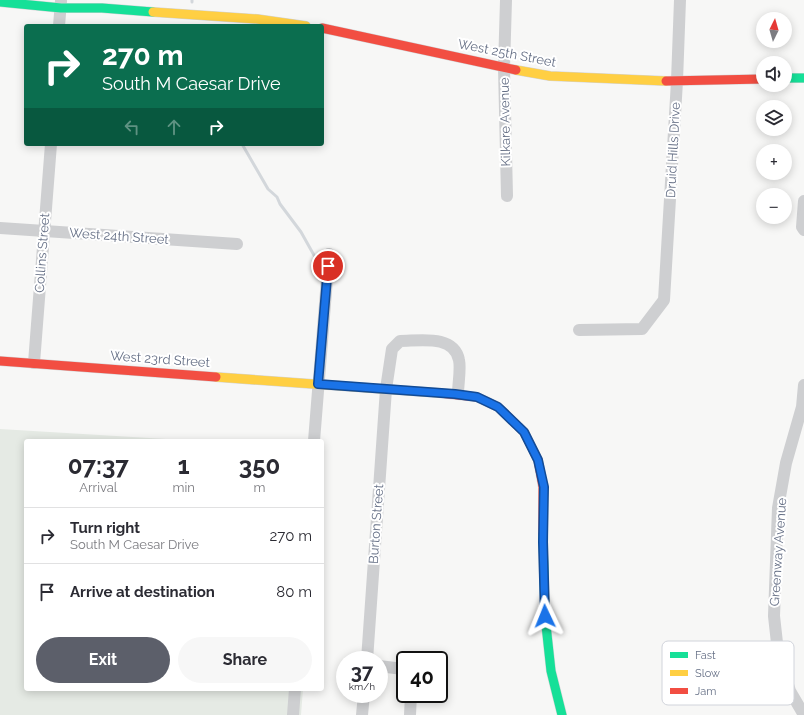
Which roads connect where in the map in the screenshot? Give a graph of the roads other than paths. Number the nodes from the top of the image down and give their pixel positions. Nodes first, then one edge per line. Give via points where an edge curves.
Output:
1 (506, 0) edge
2 (680, 0) edge
3 (0, 2) edge
4 (61, 4) edge
5 (59, 24) edge
6 (292, 24) edge
7 (324, 28) edge
8 (504, 68) junction
9 (792, 78) edge
10 (804, 78) edge
11 (756, 79) edge
12 (677, 81) junction
13 (51, 146) edge
14 (507, 196) dead end
15 (804, 201) edge
16 (0, 228) edge
17 (804, 230) edge
18 (44, 232) junction
19 (237, 244) dead end
20 (329, 254) dead end
21 (579, 330) dead end
22 (0, 361) edge
23 (34, 363) junction
24 (318, 384) junction
25 (804, 385) edge
26 (386, 389) junction
27 (458, 394) junction
28 (314, 439) edge
29 (777, 641) edge
30 (368, 651) edge
31 (296, 691) edge
32 (794, 698) edge
33 (363, 703) edge
34 (411, 703) edge
35 (293, 715) edge
36 (362, 715) edge
37 (410, 715) edge
38 (562, 715) edge
39 (804, 715) edge

1 - 8 street, Kilkare Avenue
2 - 12 street, Druid Hills Drive
3 - 4 street
4 - 5 street
4 - 6 street
7 - 8 street, West 25th Street
8 - 12 street, West 25th Street via 550,76
8 - 14 street, Kilkare Avenue
9 - 10 street
11 - 12 street, West 25th Street
12 - 21 street, Druid Hills Drive via 664,300 642,329
13 - 18 street, Collins Street
15 - 17 street
16 - 18 street, West 24th Street
18 - 19 street, West 24th Street
18 - 23 street, Collins Street
20 - 24 street
22 - 23 street, West 23rd Street
23 - 24 street, West 23rd Street
24 - 26 street, West 23rd Street
24 - 28 street
25 - 29 street, Greenway Avenue via 802,407 786,463 778,508 774,616
26 - 27 street, West 23rd Street
26 - 27 street, Burton Street via 392,349 400,341 441,341 452,346 459,359
26 - 30 street, Burton Street
27 - 38 street, West 23rd Street via 477,397 498,407 524,432 538,460 544,487 545,616 551,671
31 - 35 street
32 - 39 street, Greenway Avenue
33 - 36 street
34 - 37 street

